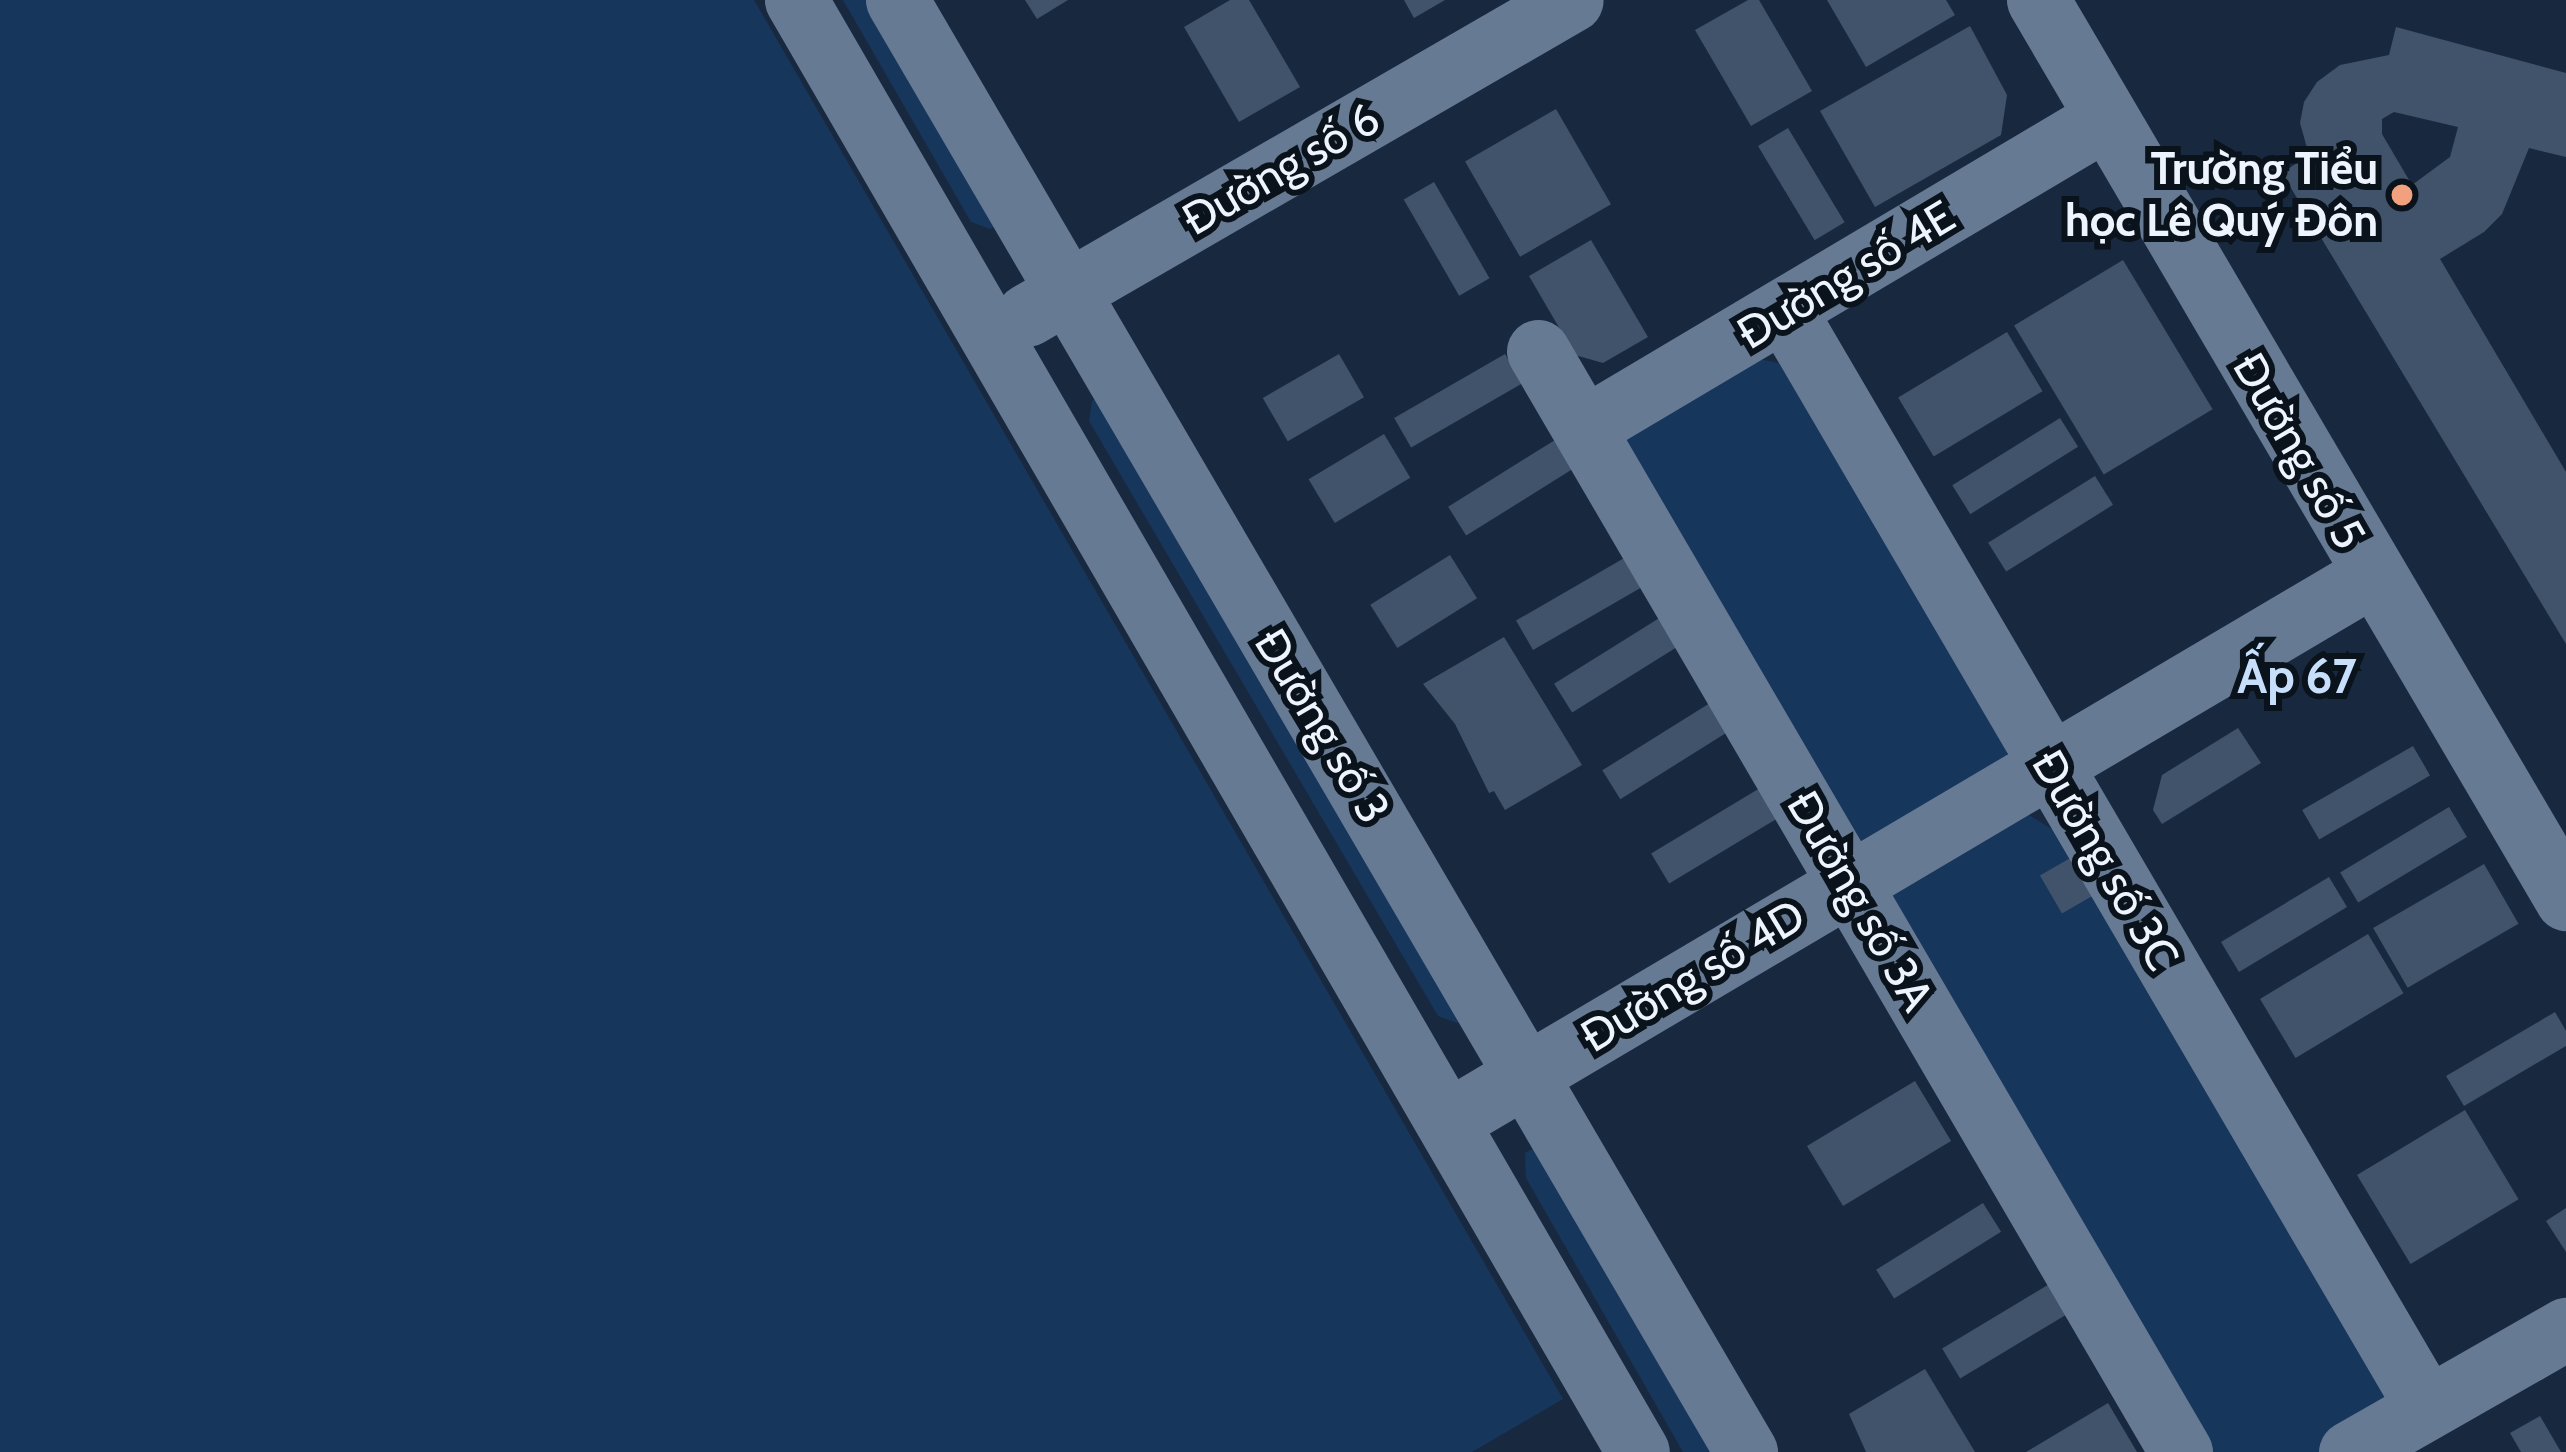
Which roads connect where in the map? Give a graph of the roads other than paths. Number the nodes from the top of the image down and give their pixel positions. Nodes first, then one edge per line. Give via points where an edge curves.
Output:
1 (796, 0) edge
2 (897, 0) edge
3 (1572, 0) edge
4 (2038, 0) edge
5 (2106, 118) junction
6 (1065, 294) junction
7 (1786, 313) junction
8 (989, 336) junction
9 (1538, 351) dead end
10 (1584, 428) junction
11 (2372, 575) junction
12 (2049, 764) junction
13 (1850, 882) junction
14 (2566, 899) edge
15 (1530, 1076) junction
16 (1448, 1121) junction
17 (2566, 1329) edge
18 (2426, 1406) junction
19 (1614, 1443) edge
20 (1746, 1452) edge
21 (2181, 1452) edge
22 (2350, 1452) edge

1 - 8 street, Đường số 3
2 - 6 street, Đường số 3
3 - 6 street, Đường số 6
4 - 5 street, Đường số 5
5 - 7 street, Đường số 4E
5 - 11 street, Đường số 5
6 - 8 street, Đường số 6
6 - 15 street, Đường số 3
7 - 10 street, Đường số 4E
7 - 12 street, Đường số 3C
8 - 16 street, Đường số 3
9 - 10 street, Đường số 3A
10 - 13 street, Đường số 3A
11 - 12 street, Đường số 4D
11 - 14 street, Đường số 5
12 - 13 street, Đường số 4D
12 - 18 street, Đường số 3C
13 - 15 street, Đường số 4D
13 - 21 street, Đường số 3A
15 - 16 street, Đường số 4D
15 - 20 street, Đường số 3
16 - 19 street, Đường số 3
17 - 18 street
18 - 22 street

